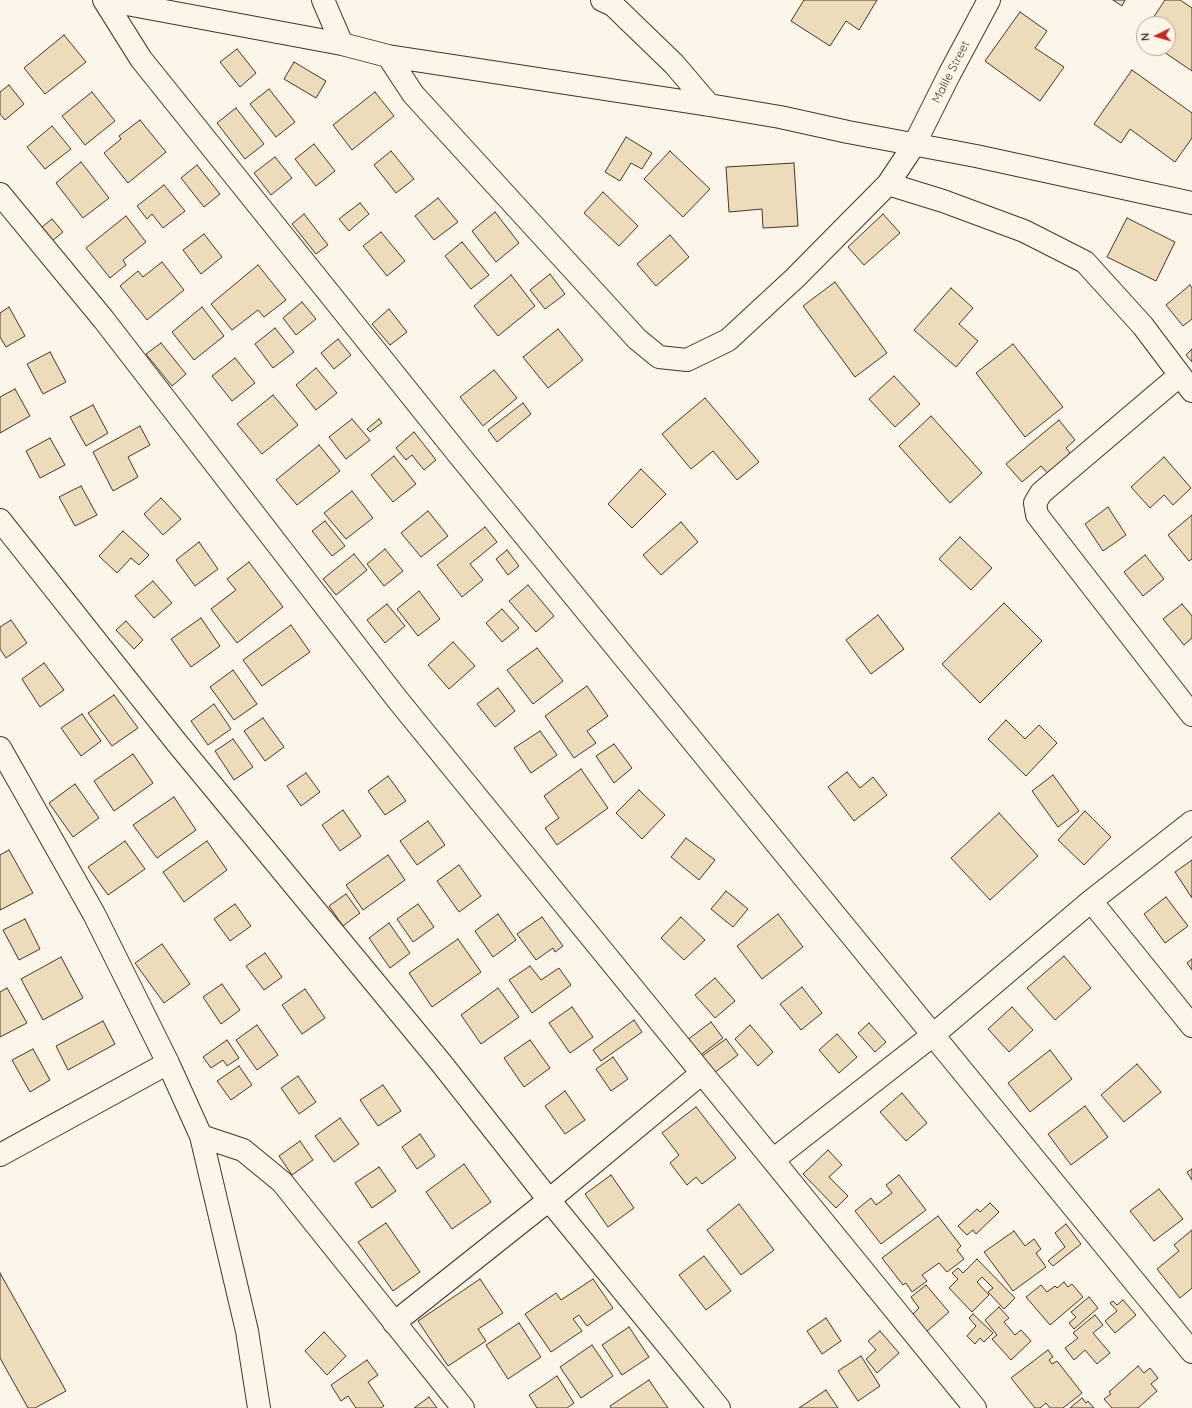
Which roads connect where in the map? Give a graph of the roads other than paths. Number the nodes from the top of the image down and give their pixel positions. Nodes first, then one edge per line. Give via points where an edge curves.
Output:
1 (105, 0) edge
2 (323, 0) edge
3 (989, 0) edge
4 (610, 2) edge
5 (342, 44) junction
6 (388, 56) junction
7 (708, 105) junction
8 (914, 145) junction
9 (888, 184) junction
10 (0, 194) edge
11 (1192, 203) edge
12 (1186, 383) edge
13 (0, 520) edge
14 (1192, 715) edge
15 (0, 748) edge
16 (1192, 822) edge
17 (1091, 901) junction
18 (1192, 1026) edge
19 (933, 1035) junction
20 (168, 1063) junction
21 (702, 1073) junction
22 (201, 1136) junction
23 (0, 1155) edge
24 (773, 1160) junction
25 (549, 1200) junction
26 (394, 1323) junction
27 (1192, 1352) edge
28 (259, 1408) edge
29 (463, 1408) edge
30 (718, 1408) edge
31 (975, 1408) edge

1 - 5 street
1 - 19 street via 140,59 464,462
2 - 5 street
3 - 8 street, Malile Street
4 - 7 street via 674,64
5 - 6 street
6 - 7 street
6 - 9 street, Malile Street via 414,94 637,339 659,356 687,360 728,340 795,278
7 - 8 street
8 - 9 street, Malile Street
8 - 11 street
9 - 12 street via 1024,232 1086,262 1143,326
10 - 21 street via 104,320 397,699
12 - 14 street via 1041,493 1035,503 1036,515
13 - 25 street via 177,743 442,1064
15 - 20 street via 94,914
16 - 17 street
17 - 18 street
17 - 19 street
19 - 24 street
19 - 27 street
20 - 22 street
20 - 23 street
21 - 24 street
21 - 25 street
22 - 26 street via 243,1150 282,1182
22 - 28 street via 247,1331
24 - 31 street
25 - 26 street
25 - 30 street
26 - 29 street

